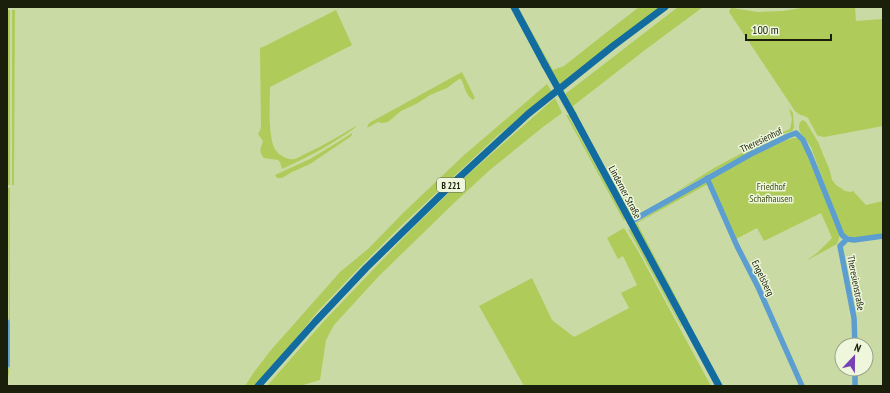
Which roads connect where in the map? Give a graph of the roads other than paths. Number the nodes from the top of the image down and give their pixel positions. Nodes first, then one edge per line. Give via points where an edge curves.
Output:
1 (514, 7) edge
2 (665, 7) edge
3 (707, 178) junction
4 (630, 222) junction
5 (883, 236) edge
6 (847, 239) junction
7 (7, 322) edge
8 (855, 337) edge
9 (7, 364) edge
10 (258, 386) edge
11 (719, 386) edge
12 (802, 386) edge

1 - 4 main road, Linderner Straße, bridge
2 - 10 main road, B 221 via 528,114 451,185 366,268
3 - 4 street, Theresienhof
3 - 6 street, Theresienhof via 796,133 806,145 842,235
3 - 12 street, Engelsberg
4 - 11 main road, Linderner Straße
5 - 6 street, Theresienstraße
6 - 8 street, Theresienstraße via 840,246 854,318
7 - 9 street

